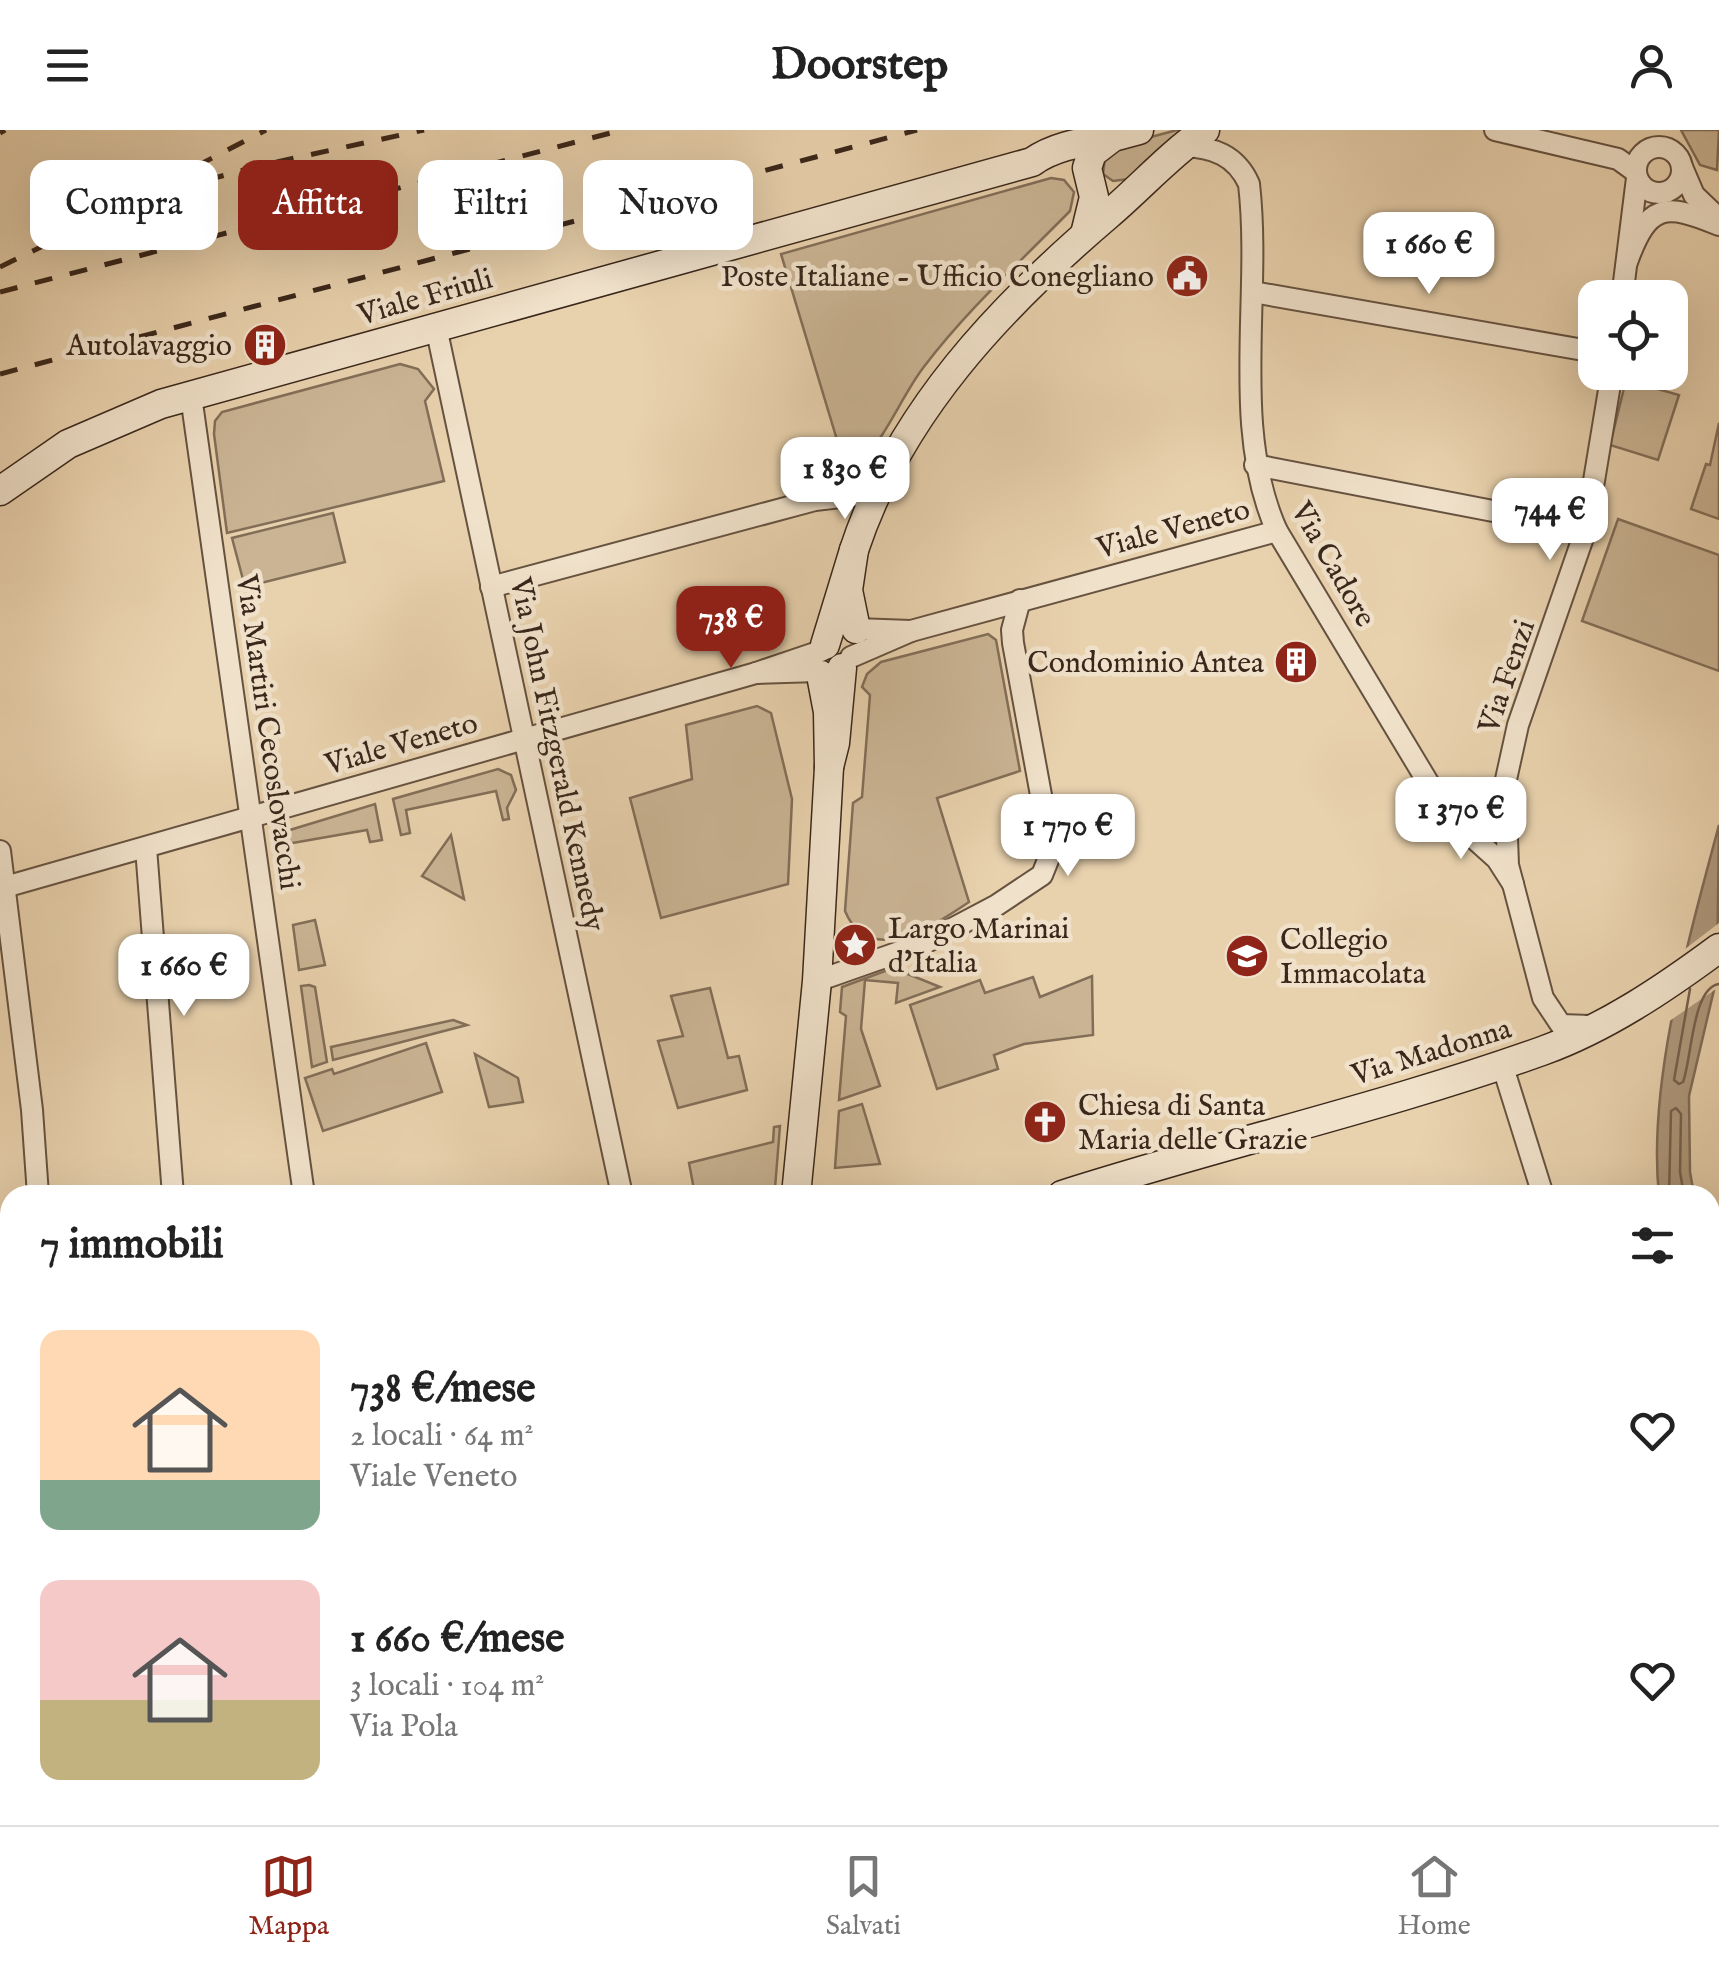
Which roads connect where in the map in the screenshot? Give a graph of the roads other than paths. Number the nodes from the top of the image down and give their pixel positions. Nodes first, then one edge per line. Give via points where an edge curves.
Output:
1 (1495, 130) edge
2 (1649, 130) edge
3 (1663, 130) edge
4 (1126, 134) edge
5 (1194, 138) edge
6 (1644, 152) junction
7 (1679, 160) junction
8 (1032, 162) junction
9 (1636, 175) junction
10 (1092, 182) junction
11 (1135, 188) junction
12 (1719, 222) edge
13 (1086, 230) junction
14 (1628, 262) junction
15 (1625, 280) edge
16 (1253, 292) junction
17 (436, 326) junction
18 (1578, 349) edge
19 (1609, 390) edge
20 (192, 396) junction
21 (1256, 465) junction
22 (0, 491) edge
23 (875, 493) junction
24 (1586, 529) junction
25 (1277, 530) junction
26 (490, 588) junction
27 (1020, 600) junction
28 (971, 614) junction
29 (1013, 643) junction
30 (833, 657) junction
31 (526, 740) junction
32 (250, 816) junction
33 (146, 848) junction
34 (0, 852) edge
35 (1513, 884) junction
36 (5, 887) junction
37 (1719, 948) edge
38 (817, 982) junction
39 (1543, 998) junction
40 (1600, 1024) junction
41 (1511, 1061) junction
42 (807, 1106) junction
43 (1143, 1170) junction
44 (37, 1185) edge
45 (172, 1185) edge
46 (303, 1185) edge
47 (620, 1185) edge
48 (797, 1185) edge
49 (808, 1185) edge
50 (1113, 1185) edge
51 (1135, 1185) edge
52 (1541, 1185) edge

1 - 9 street via 1618,159
2 - 6 street
3 - 7 street
4 - 8 street, Viale Friuli via 1046,152
4 - 10 street via 1092,154
5 - 11 street
5 - 16 street, Via Cadore via 1244,173 1252,207
6 - 7 street via 1661,146
6 - 9 street
7 - 9 street via 1679,182 1668,192 1652,192
7 - 12 street via 1694,195
8 - 10 street via 1068,165
8 - 17 street, Viale Friuli
9 - 14 street
10 - 11 street via 1115,196
10 - 13 street
11 - 13 street
12 - 14 street via 1660,213 1638,233
13 - 23 street via 947,378
14 - 15 street
16 - 18 street
16 - 21 street, Via Cadore
17 - 20 street, Viale Friuli
17 - 26 street, Via John Fitzgerald Kennedy
19 - 24 street, Via Fenzi
20 - 22 street, Viale Friuli via 90,433
20 - 32 street, Via Martiri Cecoslovacchi
21 - 24 street
21 - 25 street, Via Cadore
23 - 26 street via 815,500
23 - 30 street via 854,550
24 - 35 street, Via Fenzi via 1510,757 1506,847
25 - 27 street, Viale Veneto
25 - 35 street, Via Cadore via 1446,814 1498,859
26 - 31 street, Via John Fitzgerald Kennedy
27 - 28 street, Viale Veneto
27 - 29 street
28 - 29 street via 993,623
28 - 30 street, Viale Veneto
29 - 38 street via 1050,844 1042,875 925,943
30 - 31 street, Viale Veneto via 756,672
30 - 38 street
31 - 32 street, Viale Veneto
31 - 47 street, Via John Fitzgerald Kennedy
32 - 33 street, Viale Veneto
32 - 46 street, Via Martiri Cecoslovacchi
33 - 36 street, Viale Veneto
33 - 45 street
34 - 36 street
35 - 39 street, Via Fenzi
36 - 44 street
37 - 40 street, Via Madonna
38 - 42 street
39 - 40 street via 1561,1025
39 - 41 street via 1542,1032
40 - 41 street, Via Madonna
41 - 43 street, Via Madonna
41 - 52 street
42 - 48 street
42 - 49 street
43 - 50 street, Via Madonna
43 - 51 street

